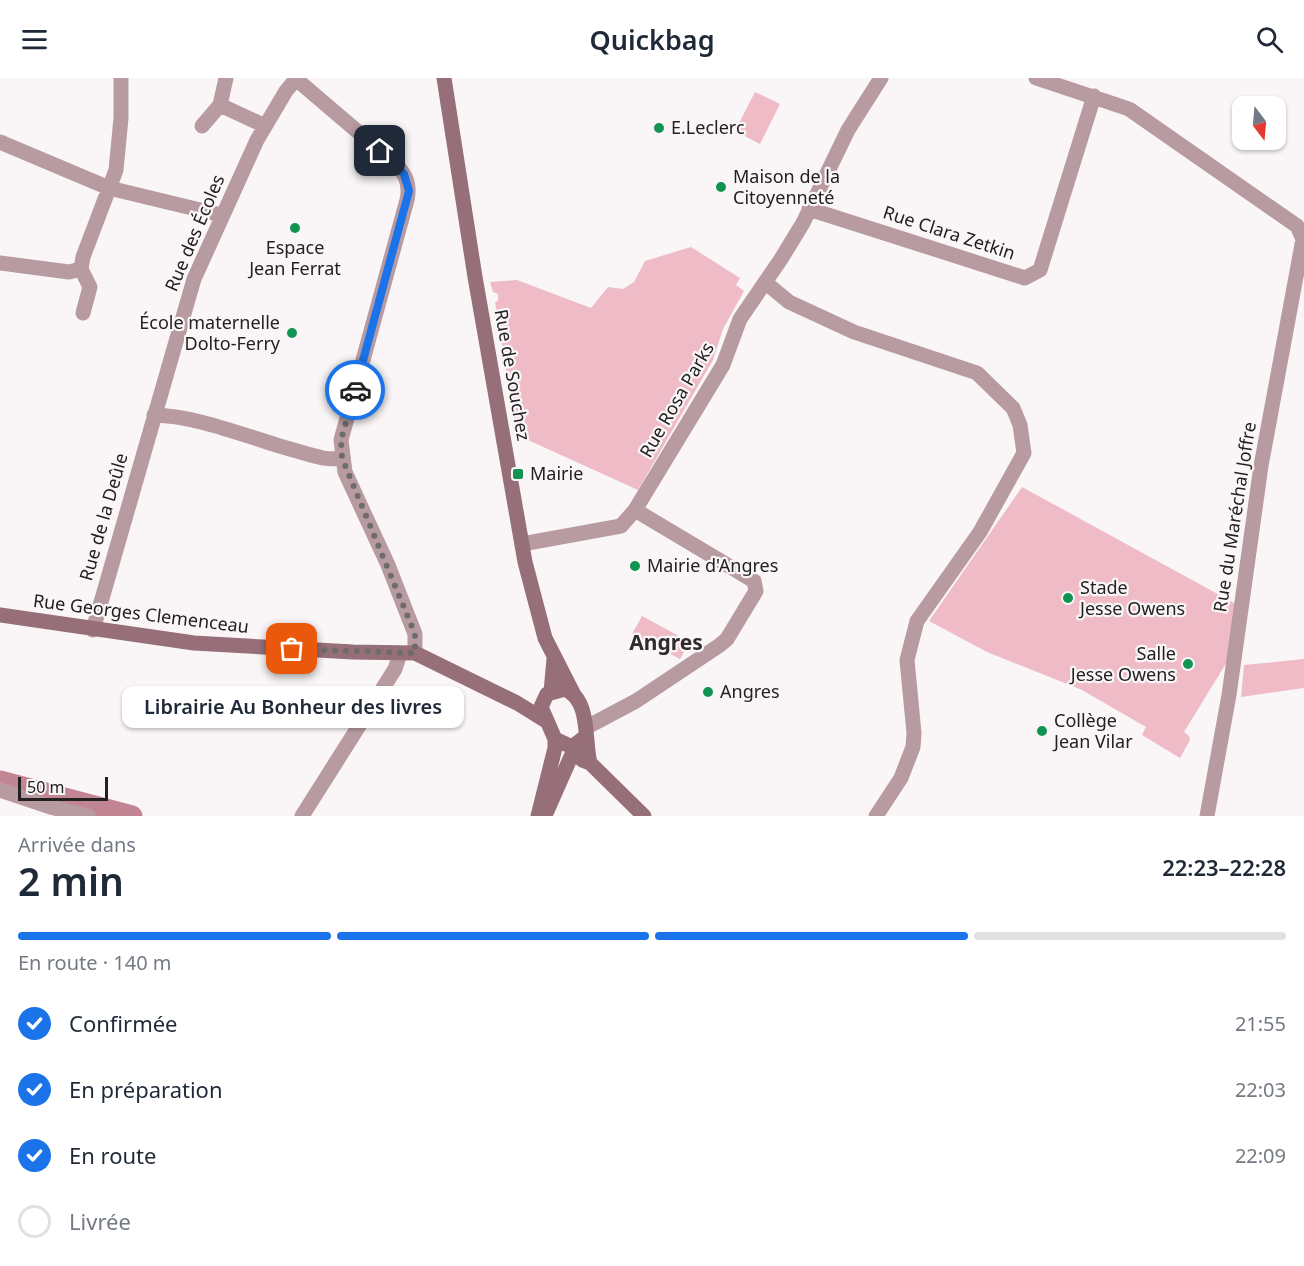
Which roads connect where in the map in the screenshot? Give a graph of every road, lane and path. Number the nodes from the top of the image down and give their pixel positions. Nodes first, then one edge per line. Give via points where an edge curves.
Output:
1 (121, 78) edge
2 (226, 78) edge
3 (434, 78) edge
4 (444, 78) edge
5 (881, 78) edge
6 (1036, 78) edge
7 (296, 79) edge
8 (445, 94) junction
9 (1094, 96) junction
10 (220, 105) junction
11 (202, 126) dead end
12 (265, 126) junction
13 (0, 142) edge
14 (109, 188) junction
15 (809, 209) junction
16 (221, 214) junction
17 (0, 263) edge
18 (81, 269) junction
19 (765, 282) junction
20 (83, 313) dead end
21 (154, 414) junction
22 (342, 458) junction
23 (635, 510) junction
24 (522, 544) junction
25 (0, 615) edge
26 (93, 630) junction
27 (408, 653) junction
28 (554, 659) junction
29 (547, 696) junction
30 (574, 696) junction
31 (517, 703) junction
32 (546, 721) junction
33 (586, 732) junction
34 (555, 740) junction
35 (572, 749) junction
36 (590, 763) junction
37 (0, 790) edge
38 (878, 814) edge
39 (88, 816) edge
40 (302, 816) edge
41 (538, 816) edge
42 (544, 816) edge
43 (644, 816) edge
44 (1206, 816) edge

1 - 14 street via 119,149
2 - 10 street
3 - 8 main road, Rue de Souchez
4 - 8 main road, Rue de Souchez
5 - 15 street, Rue Rosa Parks via 848,130
6 - 9 street
7 - 12 street, Rue des Écoles
7 - 22 street via 399,167 409,191 341,440
8 - 24 main road, Rue de Souchez
9 - 15 street, Rue Clara Zetkin via 1040,270 1025,278
9 - 44 street, Rue du Maréchal Joffre via 1129,109 1297,226 1303,239 1261,466 1229,695
10 - 11 street
10 - 12 street
12 - 16 street, Rue des Écoles
13 - 14 street
14 - 16 street
14 - 18 street
15 - 19 street, Rue Rosa Parks
16 - 21 street, Rue des Écoles via 194,279
17 - 18 street via 69,272
18 - 20 street via 90,287
19 - 23 street, Rue Rosa Parks via 740,319 723,365
19 - 38 street via 789,302 854,332 977,374 1013,408 1020,425 1024,453 981,532 917,621 907,660 913,747 901,778
21 - 22 street via 333,459
21 - 26 street, Rue de la Deûle
22 - 27 street via 415,634
23 - 24 street, Rue Rosa Parks via 621,526
23 - 33 street via 754,581 756,591 720,645
24 - 28 main road, Rue de Souchez via 537,613
25 - 26 main road, Rue Georges Clemenceau
26 - 27 main road, Rue Georges Clemenceau via 194,643
27 - 31 main road, Rue Georges Clemenceau
27 - 40 street
28 - 29 main road, Rue de Souchez
28 - 30 main road, Rue de Souchez via 564,671
29 - 30 main road via 565,689
29 - 31 main road
29 - 32 main road, Rue de Souchez via 541,707
30 - 33 main road, Rue de Souchez
31 - 32 main road, Rue Georges Clemenceau
32 - 34 main road, Rue de Souchez
33 - 35 main road
33 - 36 main road, Rue de Souchez
34 - 35 main road
34 - 41 main road
35 - 36 main road
35 - 42 main road
36 - 43 main road
37 - 39 street

